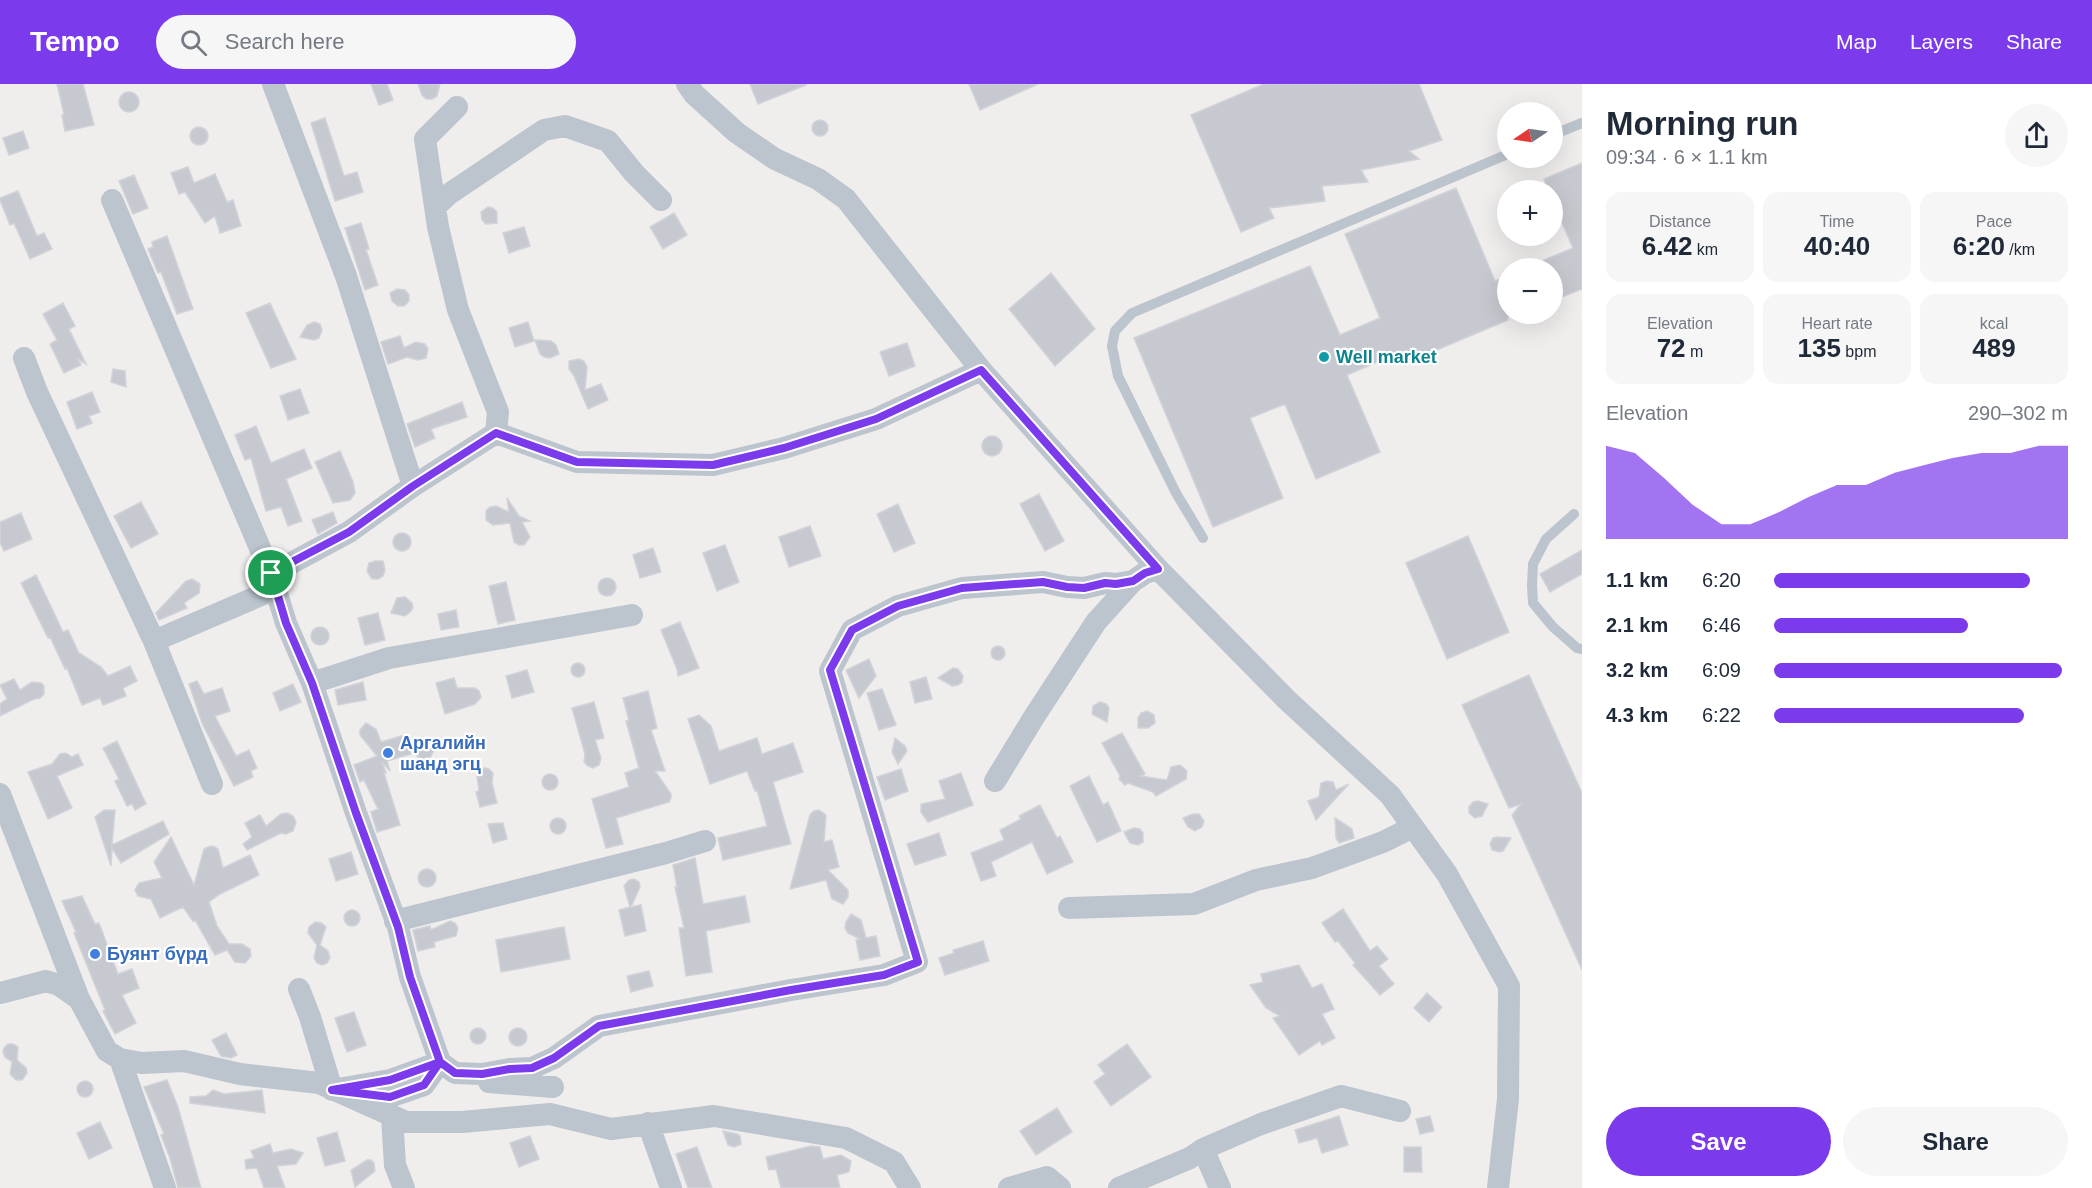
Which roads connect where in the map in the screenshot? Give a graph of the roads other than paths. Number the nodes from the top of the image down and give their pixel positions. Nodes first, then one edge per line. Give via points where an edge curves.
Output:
1 (273, 84) edge
2 (687, 84) edge
3 (456, 107) dead end
4 (1582, 123) edge
5 (1563, 131) edge
6 (1497, 159) edge
7 (112, 200) dead end
8 (661, 200) dead end
9 (435, 207) junction
10 (24, 358) dead end
11 (981, 370) junction
12 (496, 433) junction
13 (413, 486) junction
14 (1574, 514) dead end
15 (1203, 538) dead end
16 (1158, 569) junction
17 (271, 573) junction
18 (1133, 581) junction
19 (632, 615) dead end
20 (154, 641) junction
21 (1582, 649) edge
22 (312, 683) junction
23 (995, 781) dead end
24 (212, 784) dead end
25 (0, 794) edge
26 (1413, 827) junction
27 (705, 840) dead end
28 (1069, 908) dead end
29 (395, 921) junction
30 (299, 989) dead end
31 (0, 993) edge
32 (78, 999) junction
33 (120, 1059) junction
34 (448, 1068) junction
35 (553, 1087) dead end
36 (332, 1090) junction
37 (1400, 1111) dead end
38 (392, 1116) junction
39 (648, 1123) junction
40 (1203, 1149) junction
41 (165, 1188) edge
42 (404, 1188) edge
43 (671, 1188) edge
44 (910, 1188) edge
45 (1010, 1188) edge
46 (1060, 1188) edge
47 (1119, 1188) edge
48 (1220, 1188) edge
49 (1498, 1188) edge

1 - 13 street via 346,276
2 - 11 street via 737,133 846,199
3 - 9 street via 425,140
4 - 5 lane
6 - 15 lane via 1132,313 1115,331 1112,346 1118,376 1176,493
7 - 17 street
8 - 9 street via 608,141 565,126 544,130
9 - 12 street via 458,310 498,412
10 - 20 street
11 - 12 street via 876,419 713,465 577,462
11 - 16 street
12 - 13 street
13 - 17 street via 349,532
14 - 21 lane via 1546,539 1533,564 1533,603 1552,627
16 - 18 street
16 - 26 street via 1287,700 1390,795
17 - 20 street via 266,593
17 - 22 street via 286,623
18 - 23 street via 1096,622
18 - 34 street via 1084,588 1043,582 962,588 898,606 852,630 830,670 918,962 884,975 599,1026 554,1058 532,1068 482,1074
19 - 22 street via 389,658
20 - 24 street
22 - 29 street
25 - 32 street
26 - 28 street via 1312,868 1256,880 1194,904
26 - 49 street via 1447,874 1509,986 1508,1099
27 - 29 street
29 - 34 street via 410,977
30 - 36 street
31 - 32 street via 46,981
32 - 33 street via 106,1051
33 - 36 street via 142,1063 184,1061 240,1074 319,1083
33 - 41 street
34 - 35 street via 486,1082
34 - 36 street via 424,1085 390,1097
36 - 38 street
37 - 40 street via 1341,1096
38 - 39 street via 406,1122 462,1122 550,1114 611,1129
38 - 42 street via 395,1165
39 - 43 street
39 - 44 street via 714,1116 846,1138 894,1162
40 - 47 street
40 - 48 street
45 - 46 street via 1047,1177

